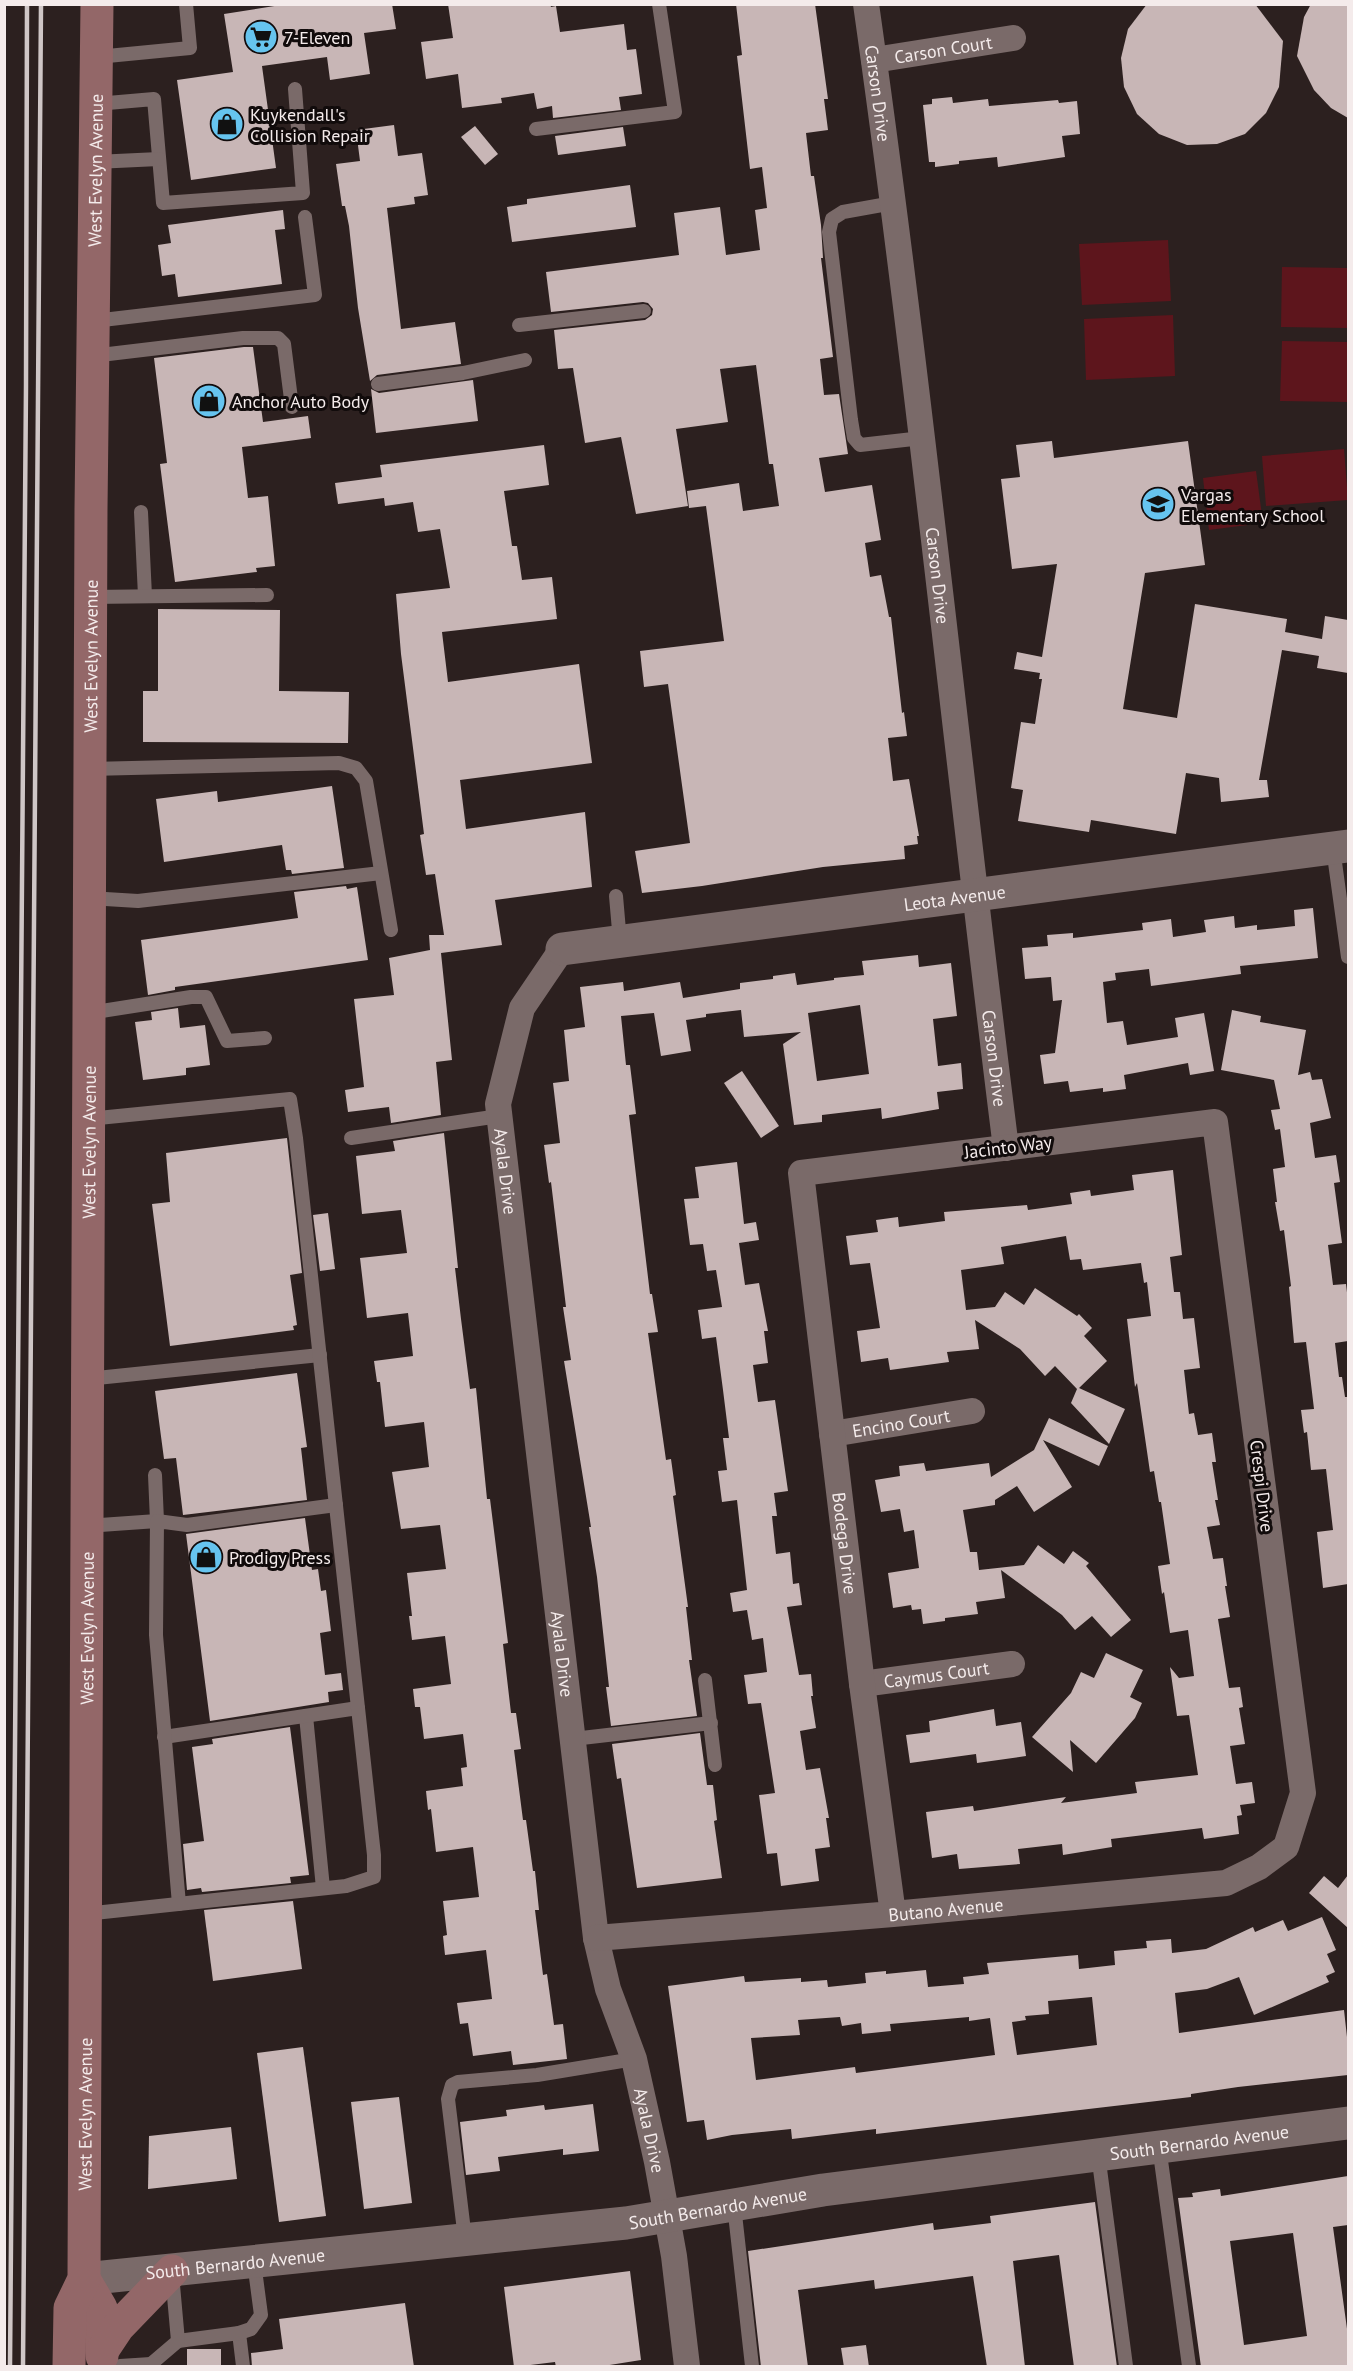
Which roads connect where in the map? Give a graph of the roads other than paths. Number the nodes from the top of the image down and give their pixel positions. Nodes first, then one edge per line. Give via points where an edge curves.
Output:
1 (98, 4) edge
2 (186, 4) edge
3 (659, 4) edge
4 (866, 4) edge
5 (1013, 38) dead end
6 (97, 57) junction
7 (874, 60) junction
8 (295, 89) dead end
9 (96, 104) junction
10 (536, 129) dead end
11 (159, 159) junction
12 (95, 162) junction
13 (893, 203) junction
14 (305, 218) dead end
15 (644, 311) dead end
16 (93, 321) junction
17 (519, 325) dead end
18 (92, 356) junction
19 (525, 360) dead end
20 (378, 384) dead end
21 (292, 406) dead end
22 (922, 438) junction
23 (141, 512) dead end
24 (267, 595) dead end
25 (145, 596) junction
26 (90, 597) junction
27 (90, 769) junction
28 (1341, 847) edge
29 (381, 873) junction
30 (974, 894) junction
31 (616, 896) dead end
32 (89, 898) junction
33 (391, 930) dead end
34 (620, 942) junction
35 (562, 949) joint
36 (1348, 957) edge
37 (88, 1013) junction
38 (265, 1038) dead end
39 (499, 1116) junction
40 (88, 1119) junction
41 (1215, 1122) joint
42 (351, 1138) dead end
43 (1006, 1148) junction
44 (801, 1173) joint
45 (320, 1354) junction
46 (87, 1379) junction
47 (972, 1411) dead end
48 (832, 1434) junction
49 (155, 1475) dead end
50 (336, 1505) junction
51 (157, 1521) junction
52 (86, 1526) junction
53 (1012, 1664) dead end
54 (705, 1680) dead end
55 (862, 1684) junction
56 (358, 1708) junction
57 (306, 1716) junction
58 (711, 1723) junction
59 (164, 1737) junction
60 (573, 1739) junction
61 (716, 1765) dead end
62 (1286, 1847) joint
63 (323, 1888) junction
64 (179, 1904) junction
65 (85, 1914) junction
66 (893, 1914) junction
67 (596, 1938) junction
68 (634, 2059) junction
69 (1348, 2123) edge
70 (1159, 2146) junction
71 (1098, 2154) junction
72 (734, 2205) junction
73 (668, 2216) junction
74 (465, 2240) junction
75 (254, 2262) junction
76 (172, 2271) junction
77 (84, 2279) junction
78 (239, 2333) junction
79 (178, 2341) junction
80 (108, 2361) edge
81 (151, 2365) edge
82 (69, 2367) edge
83 (243, 2367) edge
84 (687, 2367) edge
85 (752, 2367) edge
86 (1126, 2367) edge
87 (1189, 2367) edge

1 - 6 main road, West Evelyn Avenue
2 - 6 lane via 190,48
3 - 10 lane via 675,112
4 - 7 street, Carson Drive
5 - 7 street, Carson Court
6 - 9 main road, West Evelyn Avenue
7 - 13 street, Carson Drive
8 - 11 lane via 303,193 162,203
9 - 11 lane via 154,99
9 - 12 main road, West Evelyn Avenue
11 - 12 lane
12 - 16 main road, West Evelyn Avenue
13 - 22 street, Carson Drive
13 - 22 lane via 843,212 831,219 851,420 854,438 860,445
14 - 16 lane via 315,295
15 - 17 lane
16 - 18 main road, West Evelyn Avenue
18 - 21 lane via 243,338 278,338 284,344
18 - 26 main road, West Evelyn Avenue
19 - 20 lane
22 - 30 street, Carson Drive
23 - 25 lane
24 - 25 lane
25 - 26 lane
26 - 27 main road, West Evelyn Avenue
27 - 29 lane via 339,763 356,768 366,781
27 - 32 main road, West Evelyn Avenue
28 - 30 street, Leota Avenue
28 - 36 lane
29 - 32 lane via 138,901
29 - 33 lane
30 - 34 street, Leota Avenue
30 - 43 street, Carson Drive
31 - 34 lane
32 - 37 main road, West Evelyn Avenue
34 - 35 street, Leota Avenue
35 - 39 street, Ayala Drive via 522,1008 498,1104
37 - 38 lane via 206,997 227,1041
37 - 40 main road, West Evelyn Avenue
39 - 42 lane
39 - 60 street, Ayala Drive
40 - 45 lane via 291,1099
40 - 46 main road, West Evelyn Avenue
41 - 43 street, Jacinto Way
41 - 62 street, Crespi Drive via 1303,1793
43 - 44 street, Jacinto Way
44 - 48 street, Bodega Drive
45 - 46 lane
45 - 50 lane
46 - 52 main road, West Evelyn Avenue
47 - 48 street, Encino Court
48 - 55 street, Bodega Drive
49 - 51 lane
50 - 51 lane via 187,1525
50 - 56 lane
51 - 52 lane
51 - 59 lane via 156,1635
52 - 65 main road, West Evelyn Avenue
53 - 55 street, Caymus Court
54 - 58 lane
55 - 66 street, Bodega Drive
56 - 57 lane
56 - 63 lane via 374,1877
57 - 59 lane
57 - 63 lane
58 - 60 lane
58 - 61 lane
59 - 64 lane
60 - 67 street, Ayala Drive
62 - 66 street, Butano Avenue via 1259,1868 1226,1883
63 - 64 lane
64 - 65 lane
65 - 77 main road, West Evelyn Avenue
66 - 67 street, Butano Avenue
67 - 68 street, Ayala Drive
68 - 73 street, Ayala Drive
68 - 74 lane via 452,2085 448,2099
69 - 70 street, South Bernardo Avenue
70 - 71 street, South Bernardo Avenue
70 - 87 lane
71 - 72 street, South Bernardo Avenue
71 - 86 lane
72 - 73 street, South Bernardo Avenue
72 - 85 lane
73 - 74 street, South Bernardo Avenue
73 - 84 street, Ayala Drive
74 - 75 street, South Bernardo Avenue
75 - 76 street, South Bernardo Avenue
75 - 78 lane via 261,2315 251,2329
76 - 77 street, South Bernardo Avenue
76 - 79 lane
76 - 80 main road via 118,2327
77 - 80 main road via 101,2308
77 - 82 main road via 70,2308
78 - 79 lane
78 - 83 lane
79 - 81 lane
80 - 81 lane

